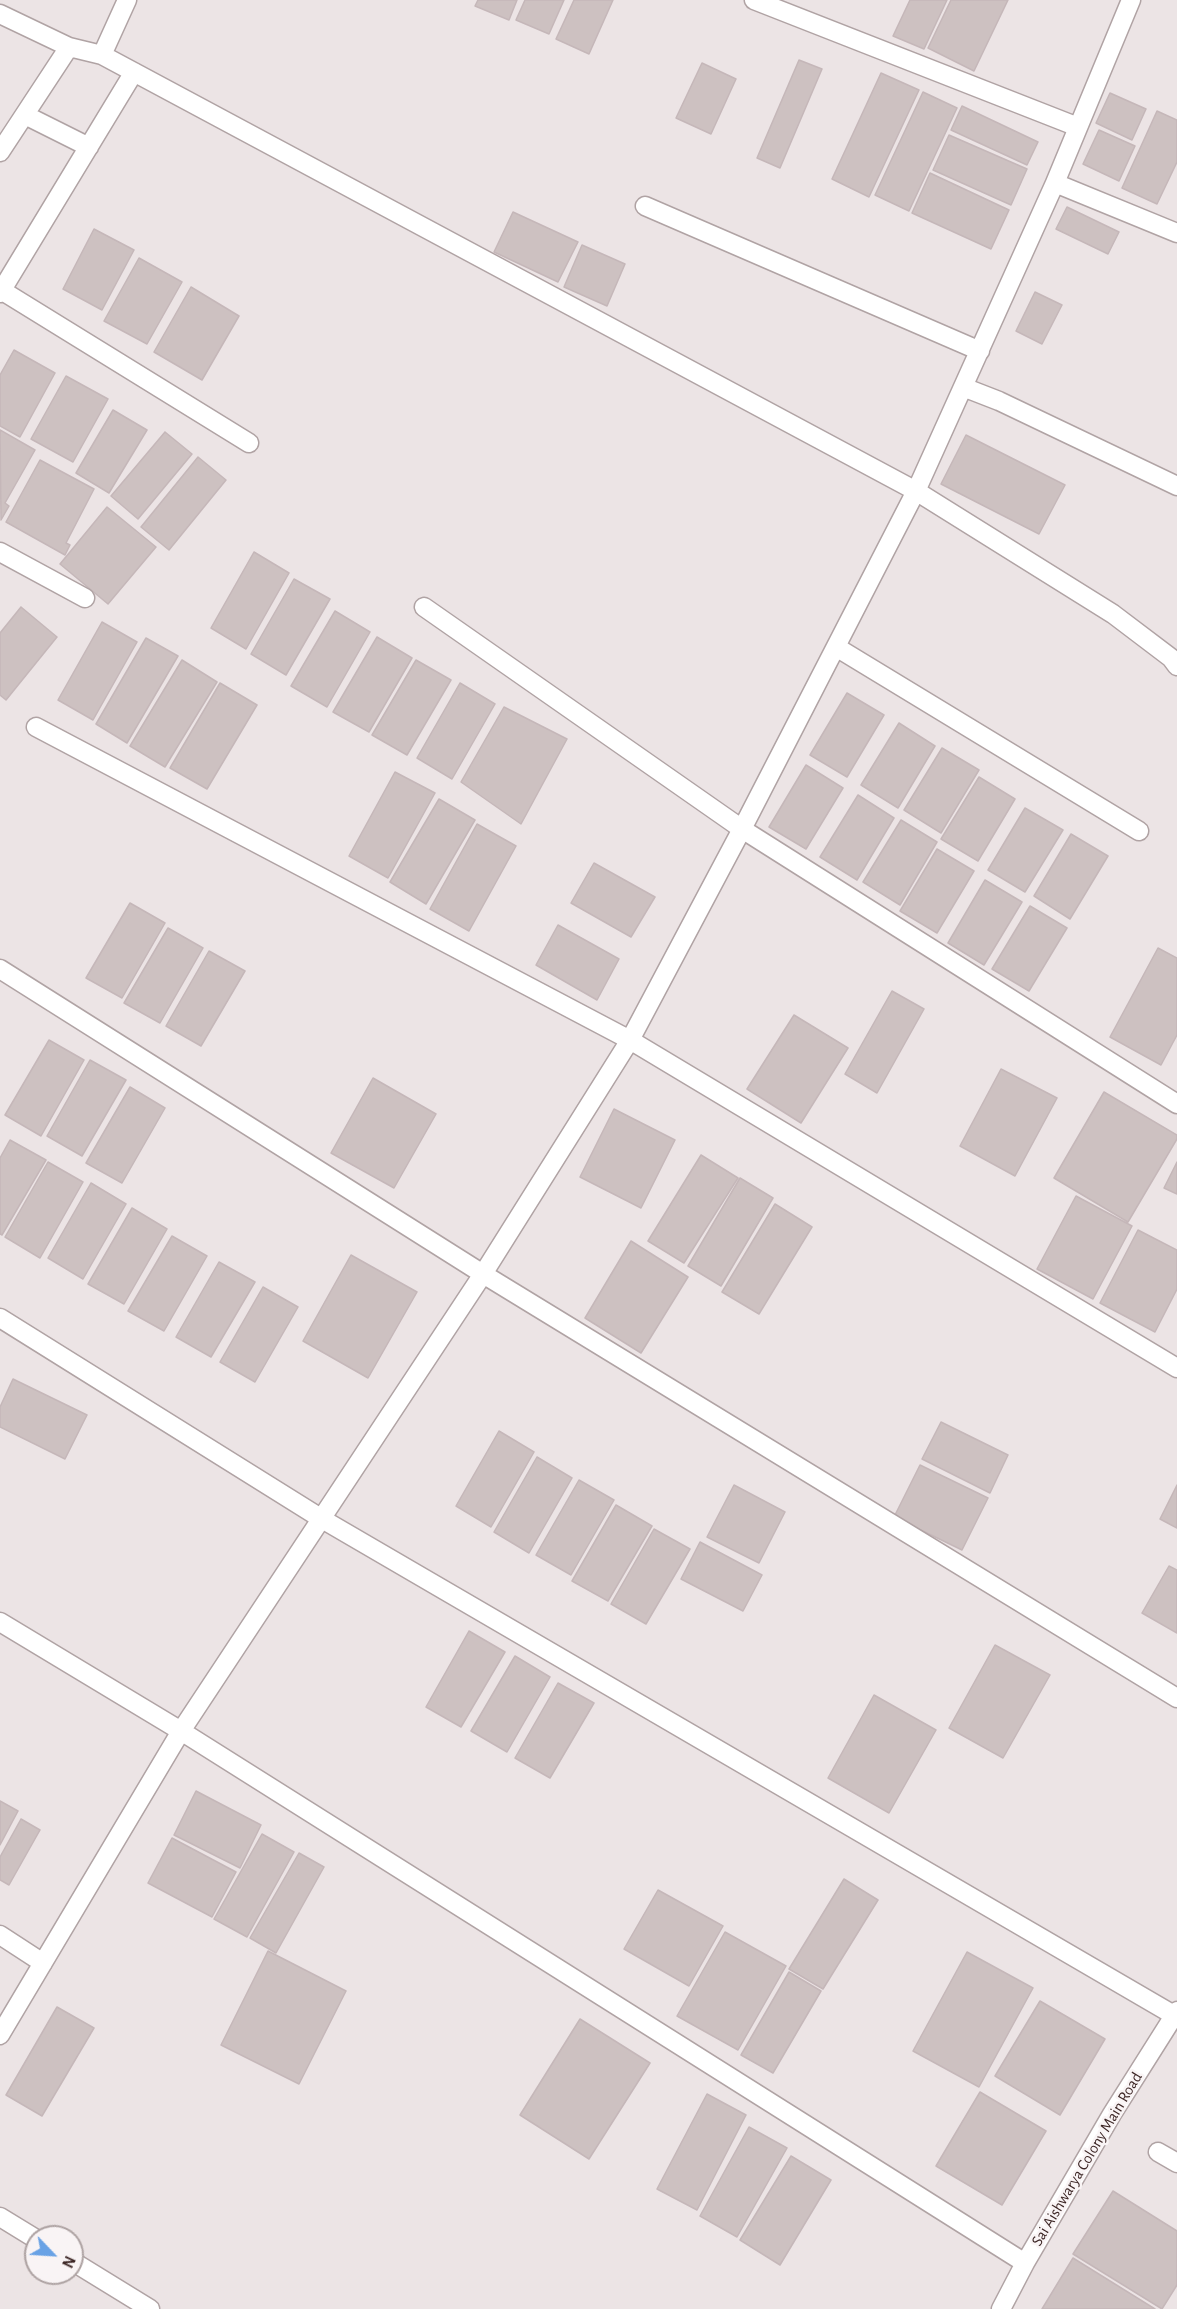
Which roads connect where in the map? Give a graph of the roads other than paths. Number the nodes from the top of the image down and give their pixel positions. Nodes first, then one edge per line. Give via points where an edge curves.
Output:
1 (127, 0) edge
2 (754, 0) edge
3 (1131, 0) edge
4 (0, 14) edge
5 (69, 47) junction
6 (102, 55) junction
7 (134, 72) junction
8 (24, 115) junction
9 (1078, 127) junction
10 (89, 147) junction
11 (0, 153) edge
12 (1055, 183) junction
13 (645, 206) dead end
14 (1177, 233) edge
15 (1, 291) edge
16 (980, 351) junction
17 (963, 387) junction
18 (249, 443) dead end
19 (1177, 486) edge
20 (916, 491) junction
21 (0, 552) edge
22 (85, 598) dead end
23 (424, 607) dead end
24 (836, 647) junction
25 (1177, 666) edge
26 (36, 727) dead end
27 (742, 829) junction
28 (1139, 831) dead end
29 (0, 969) edge
30 (630, 1040) junction
31 (1177, 1104) edge
32 (483, 1274) junction
33 (0, 1318) edge
34 (1177, 1368) edge
35 (322, 1519) junction
36 (0, 1622) edge
37 (1177, 1698) edge
38 (182, 1731) junction
39 (0, 1935) edge
40 (44, 1963) junction
41 (1176, 2014) edge
42 (0, 2035) edge
43 (1158, 2152) dead end
44 (1177, 2163) edge
45 (0, 2217) edge
46 (24, 2232) edge
47 (1025, 2263) junction
48 (84, 2268) edge
49 (150, 2309) edge
50 (1001, 2309) edge

1 - 6 street
2 - 9 street
3 - 9 street
4 - 5 street
5 - 6 street
5 - 8 street
6 - 7 street
7 - 10 street
7 - 20 street
8 - 10 street
8 - 11 street
9 - 12 street
10 - 15 street
12 - 14 street
12 - 16 street
13 - 16 street
15 - 18 street
16 - 17 street
17 - 19 street
17 - 20 street
20 - 24 street
20 - 25 street via 1113,614
21 - 22 street
23 - 27 street
24 - 27 street
24 - 28 street
26 - 30 street
27 - 30 street
27 - 31 street
29 - 32 street
30 - 32 street
30 - 34 street
32 - 35 street
32 - 37 street
33 - 35 street
35 - 38 street
35 - 41 street
36 - 38 street
38 - 40 street
38 - 47 street
39 - 40 street
40 - 42 street
41 - 47 street, Sai Aishwarya Colony Main Road
43 - 44 street
45 - 46 street
47 - 50 street, Sai Aishwarya Colony Main Road
48 - 49 street

